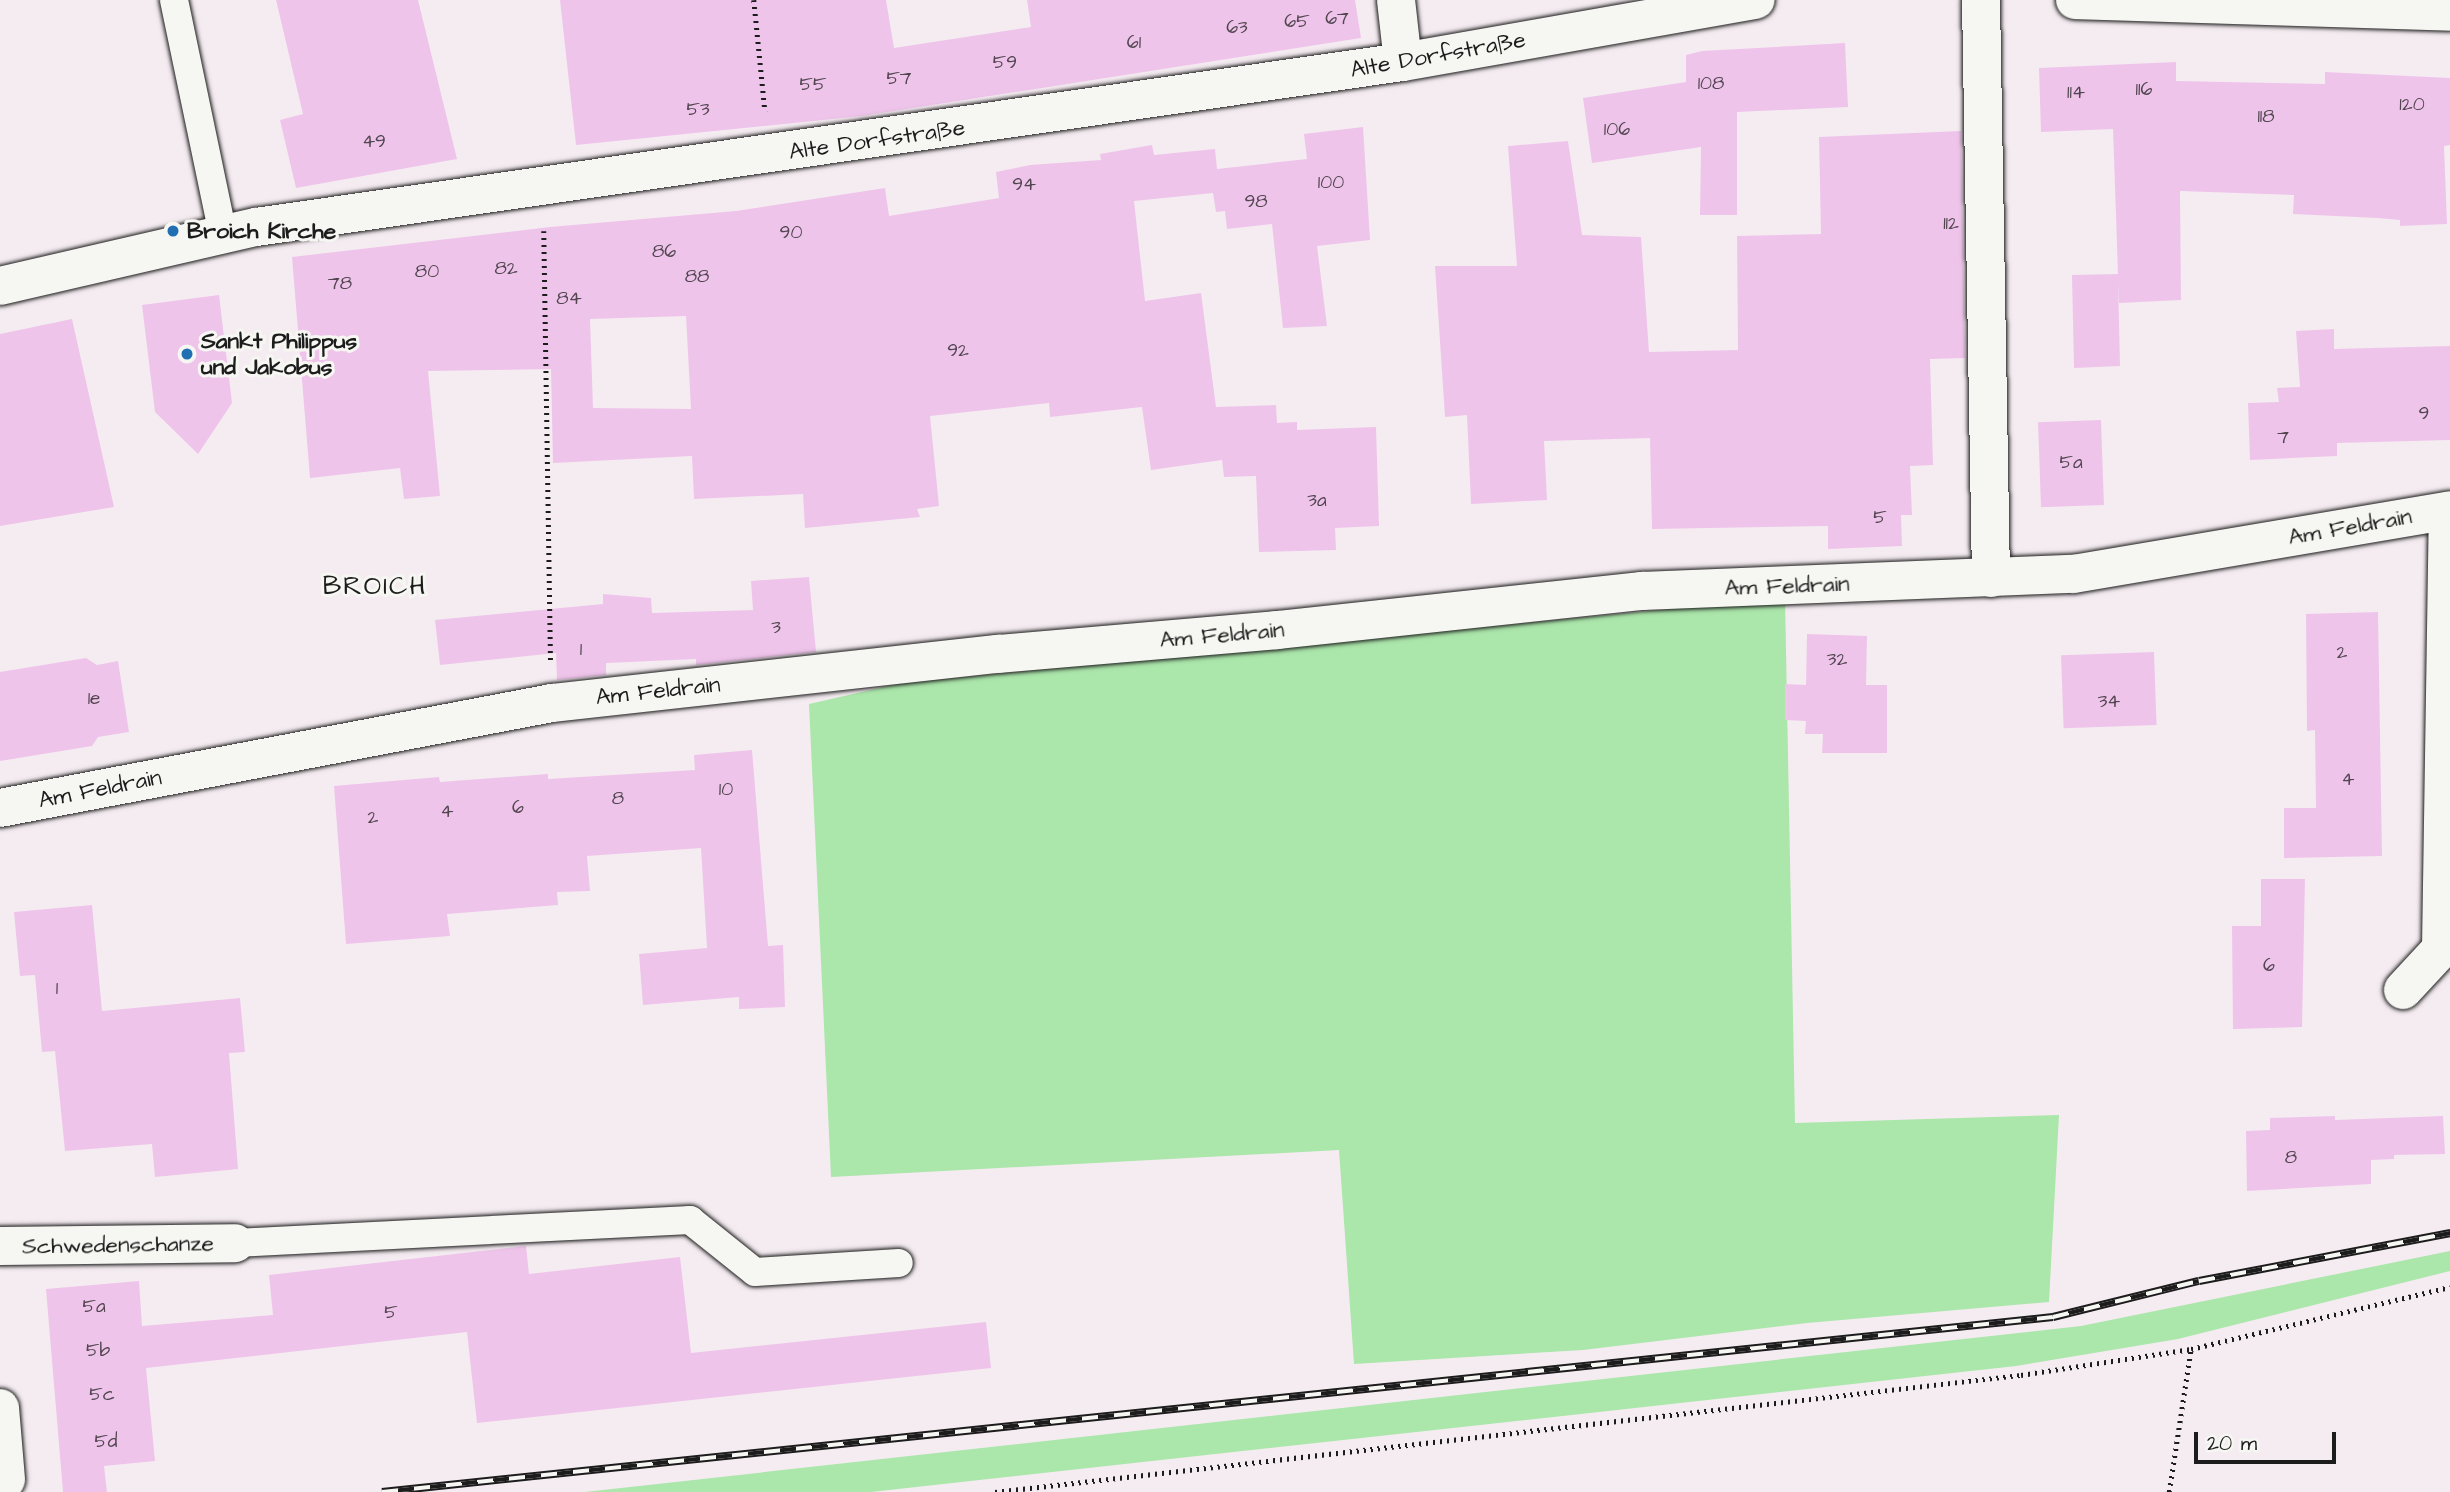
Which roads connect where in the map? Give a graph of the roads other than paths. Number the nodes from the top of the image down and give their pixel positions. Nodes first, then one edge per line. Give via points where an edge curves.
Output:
1 (174, 0) edge
2 (1396, 0) edge
3 (1756, 0) edge
4 (1981, 0) edge
5 (2074, 0) edge
6 (2450, 12) edge
7 (1403, 62) junction
8 (223, 234) junction
9 (0, 286) edge
10 (2449, 511) edge
11 (1991, 578) junction
12 (0, 808) edge
13 (2403, 990) dead end
14 (235, 1243) joint
15 (0, 1246) edge
16 (899, 1263) dead end
17 (0, 1408) edge
18 (6, 1480) dead end

1 - 8 lane
2 - 7 street
3 - 7 street, Alte Dorfstraße
4 - 11 street
5 - 6 street
7 - 8 street, Alte Dorfstraße
8 - 9 street, Alte Dorfstraße
10 - 11 street, Am Feldrain via 2073,575
10 - 13 street via 2441,949
11 - 12 street, Am Feldrain via 1642,591 552,703
14 - 15 street, Schwedenschanze
14 - 16 lane via 690,1220 755,1272
17 - 18 street

